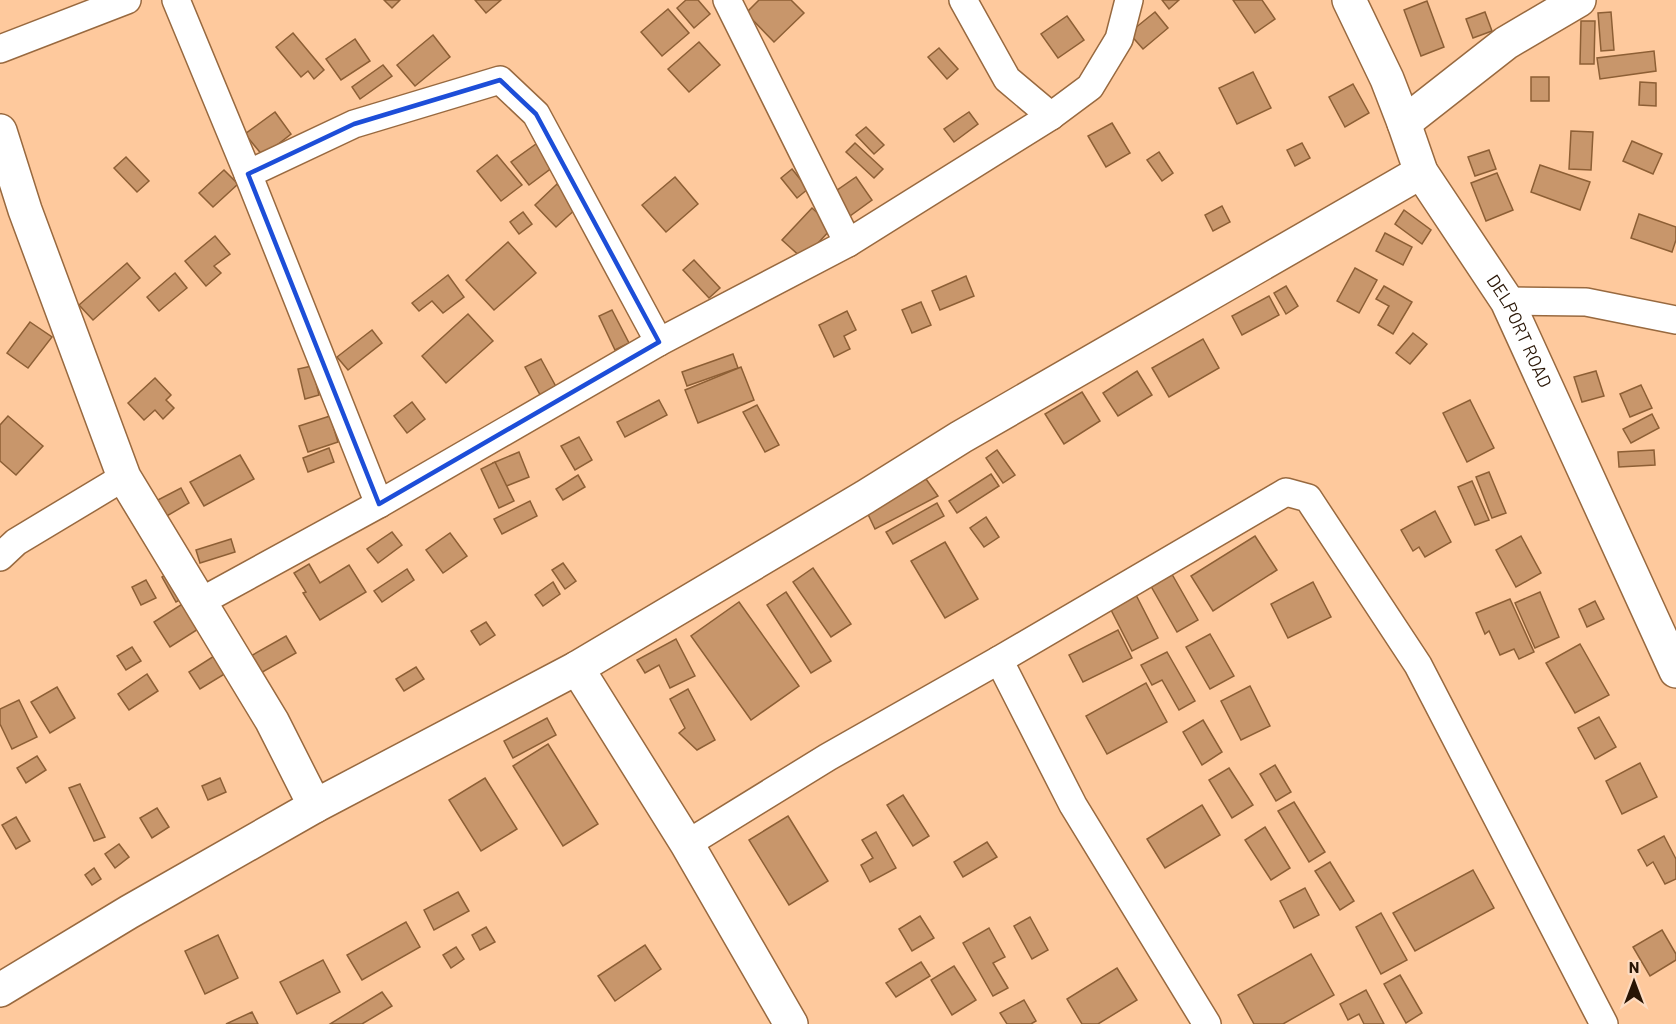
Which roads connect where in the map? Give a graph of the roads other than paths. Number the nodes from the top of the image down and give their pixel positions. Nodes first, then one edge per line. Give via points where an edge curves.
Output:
1 (127, 0) edge
2 (176, 0) edge
3 (727, 0) edge
4 (963, 0) edge
5 (1130, 0) edge
6 (1349, 0) edge
7 (1579, 0) edge
8 (0, 49) edge
9 (1051, 116) junction
10 (1404, 123) junction
11 (0, 131) edge
12 (1420, 172) junction
13 (248, 174) junction
14 (848, 243) junction
15 (1507, 301) junction
16 (1676, 320) edge
17 (659, 342) junction
18 (124, 477) junction
19 (380, 504) junction
20 (0, 557) edge
21 (200, 602) junction
22 (999, 660) junction
23 (577, 668) junction
24 (1676, 671) edge
25 (315, 806) junction
26 (687, 844) junction
27 (0, 990) edge
28 (791, 1024) edge
29 (1207, 1024) edge
30 (1604, 1024) edge

1 - 8 street
2 - 13 street
3 - 14 street
4 - 9 street via 1007,79
5 - 9 street via 1119,39 1090,87
6 - 10 street, DELPORT ROAD
7 - 10 street via 1506,43
9 - 14 street
10 - 12 street, DELPORT ROAD
11 - 18 street
12 - 15 street, DELPORT ROAD
12 - 23 street via 961,437
13 - 17 street via 354,124 500,80 536,114
13 - 19 street
14 - 17 street
15 - 16 street via 1586,302
15 - 24 street, DELPORT ROAD
17 - 19 street
18 - 20 street via 16,542
18 - 21 street
19 - 21 street
21 - 25 street via 272,721
22 - 26 street via 828,757
22 - 29 street via 1073,805
22 - 30 street via 1287,492 1308,498 1418,665
23 - 25 street
23 - 26 street
25 - 27 street
26 - 28 street

